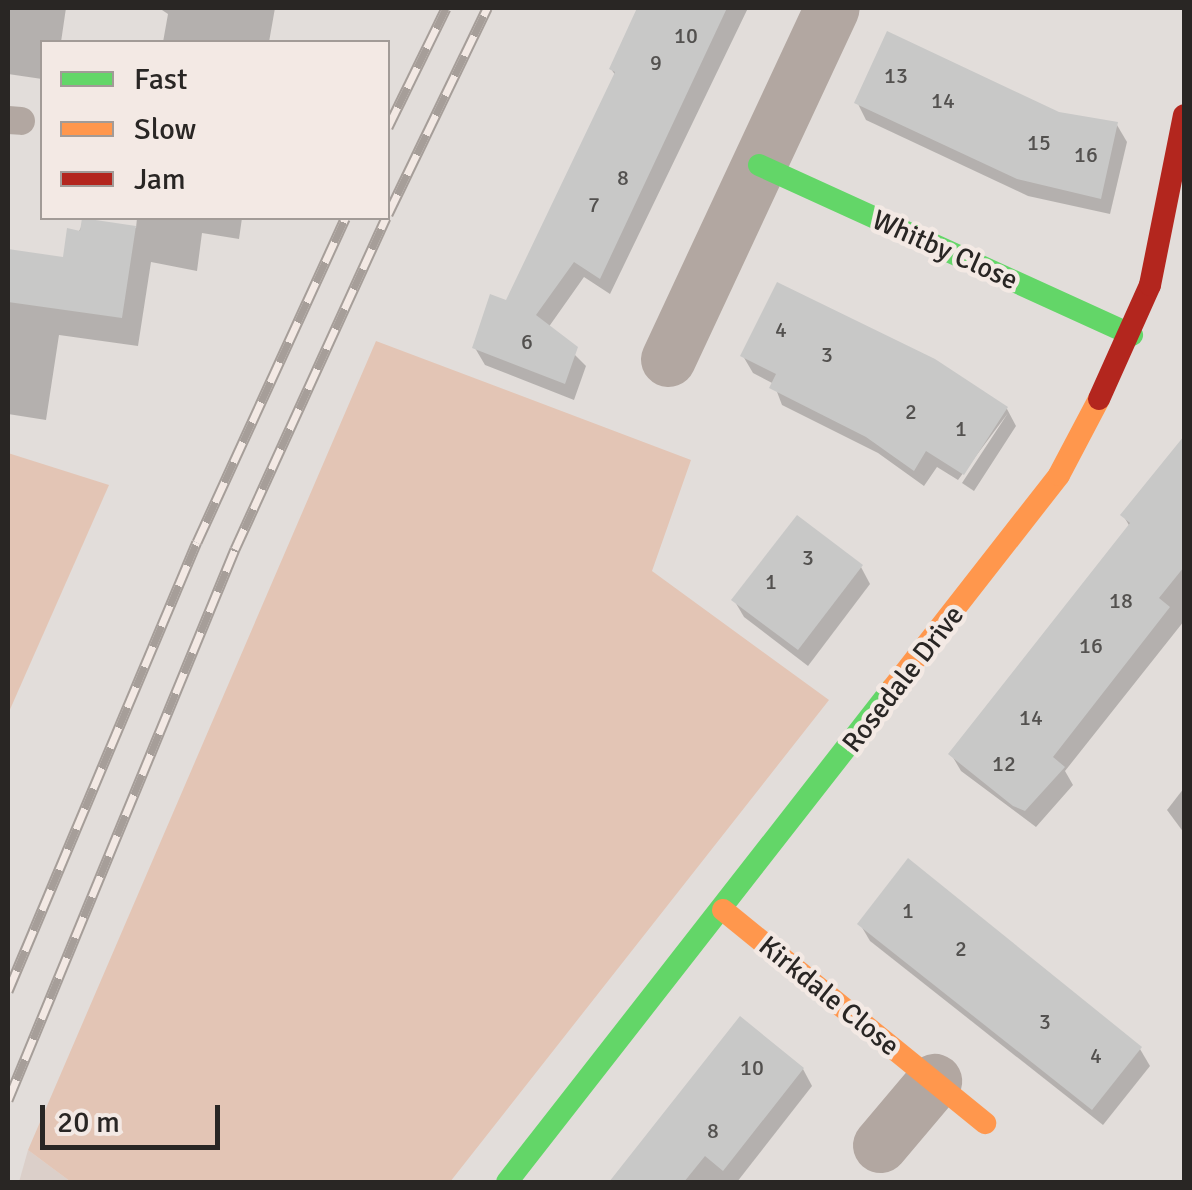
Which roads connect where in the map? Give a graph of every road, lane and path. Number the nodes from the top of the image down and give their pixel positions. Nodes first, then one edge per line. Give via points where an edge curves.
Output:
1 (832, 8) edge
2 (1184, 115) edge
3 (758, 166) junction
4 (1132, 336) junction
5 (668, 360) dead end
6 (723, 910) junction
7 (934, 1081) junction
8 (986, 1122) dead end
9 (880, 1145) dead end
10 (506, 1182) edge

1 - 3 street
2 - 4 street, Rosedale Drive via 1150,285
3 - 4 street, Whitby Close
3 - 5 street
4 - 6 street, Rosedale Drive via 1060,475
6 - 7 street, Kirkdale Close
6 - 10 street, Rosedale Drive
7 - 8 street, Kirkdale Close
7 - 9 street

